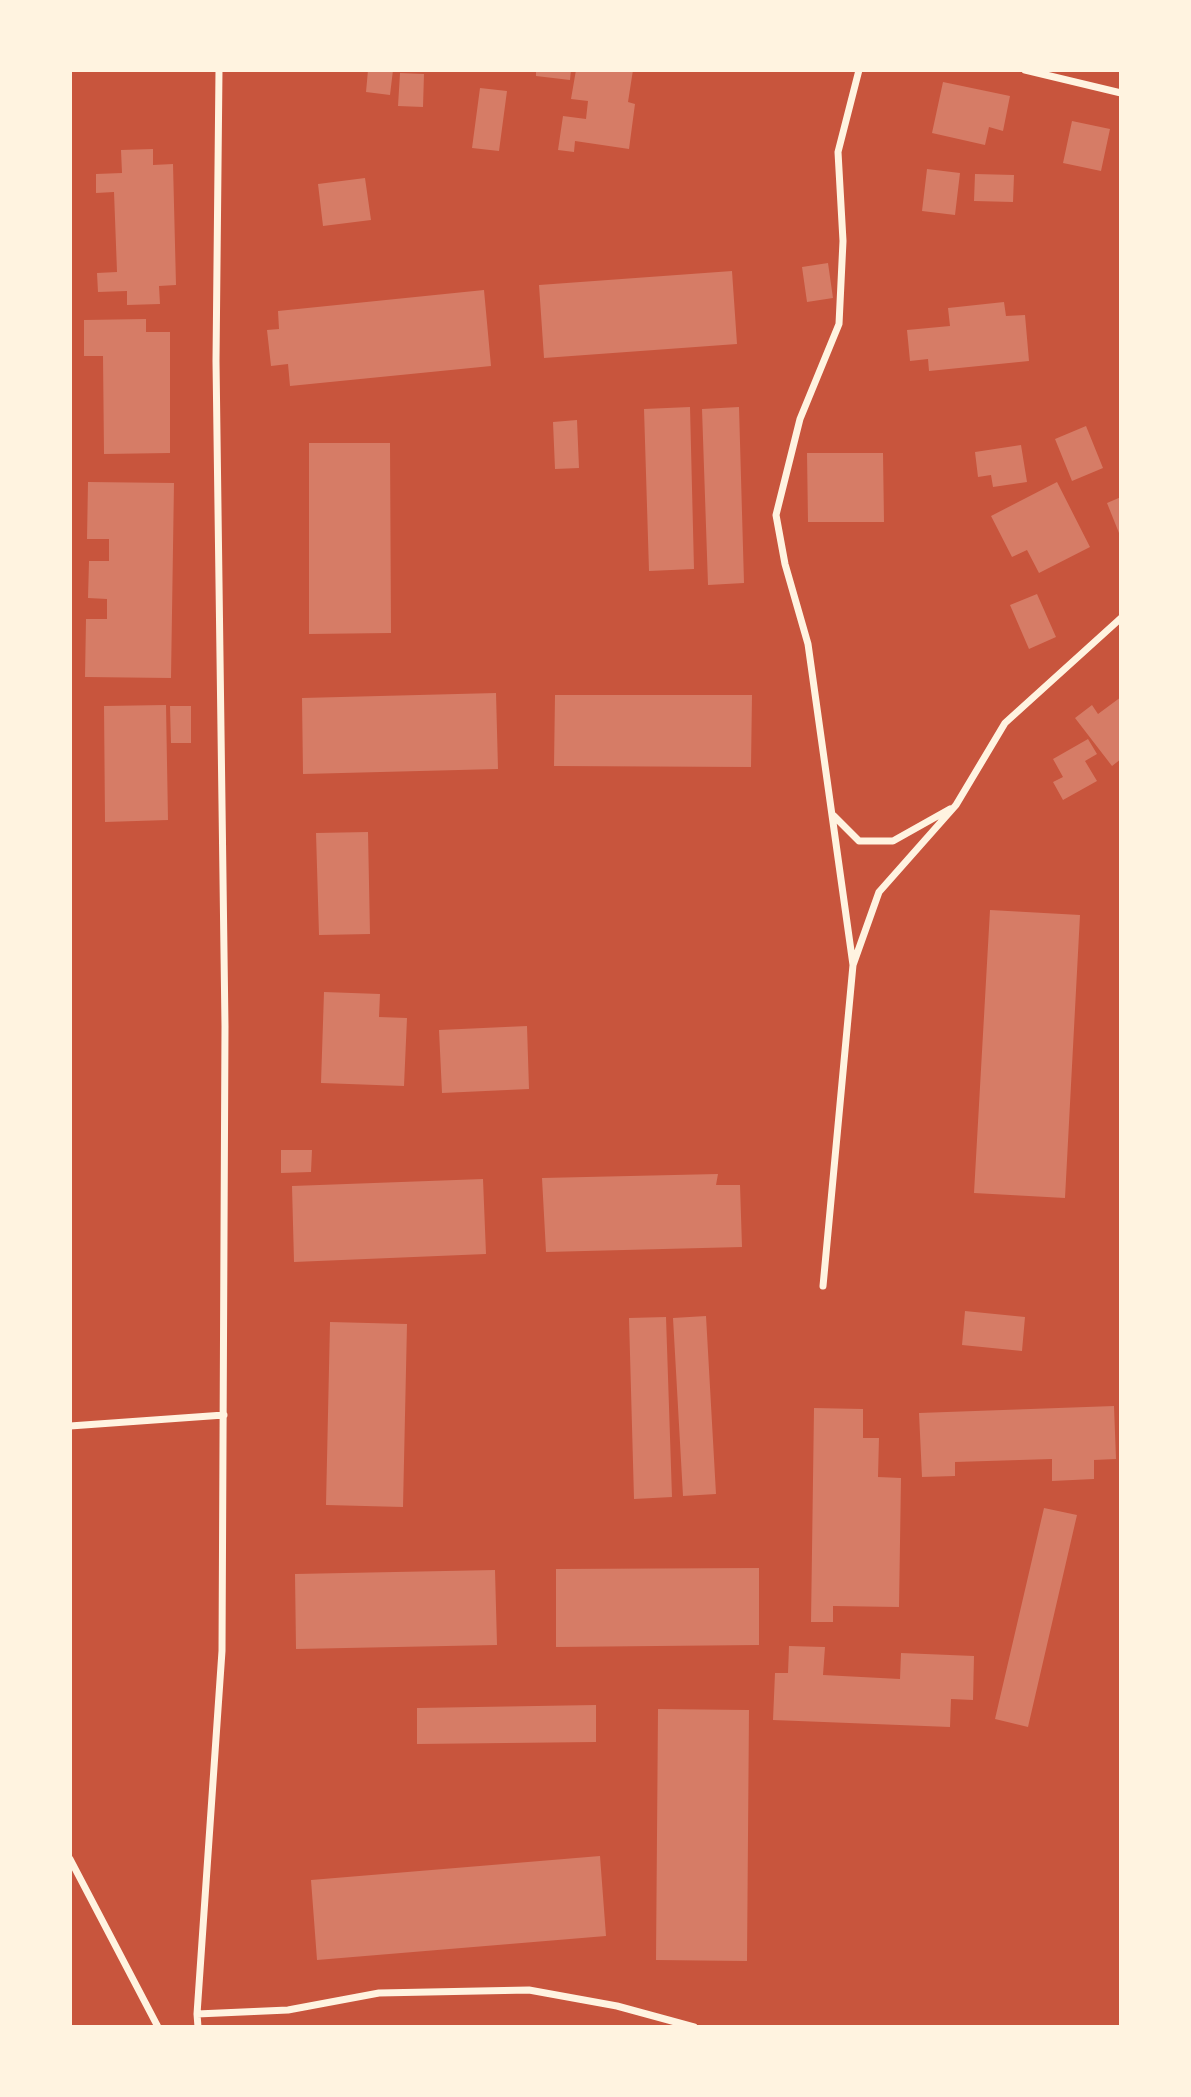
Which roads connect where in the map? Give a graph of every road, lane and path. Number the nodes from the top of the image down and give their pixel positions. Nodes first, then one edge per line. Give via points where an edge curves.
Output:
1 (219, 70) edge
2 (859, 70) edge
3 (1025, 70) edge
4 (1121, 93) edge
5 (1121, 618) edge
6 (956, 805) junction
7 (834, 816) junction
8 (853, 965) junction
9 (823, 1286) dead end
10 (224, 1415) junction
11 (70, 1426) edge
12 (70, 1859) edge
13 (197, 2014) junction
14 (158, 2027) edge
15 (198, 2027) edge
16 (694, 2027) edge

1 - 10 street via 216,361 225,1026
2 - 7 street via 838,152 843,241 839,324 800,419 776,515 808,644
3 - 4 street
5 - 6 street via 1005,723
6 - 7 street via 893,841 859,841
6 - 8 street via 879,892
7 - 8 street
8 - 9 street
10 - 11 street
10 - 13 street via 222,1651
12 - 14 street
13 - 15 street
13 - 16 street via 288,2010 379,1993 529,1990 617,2006

